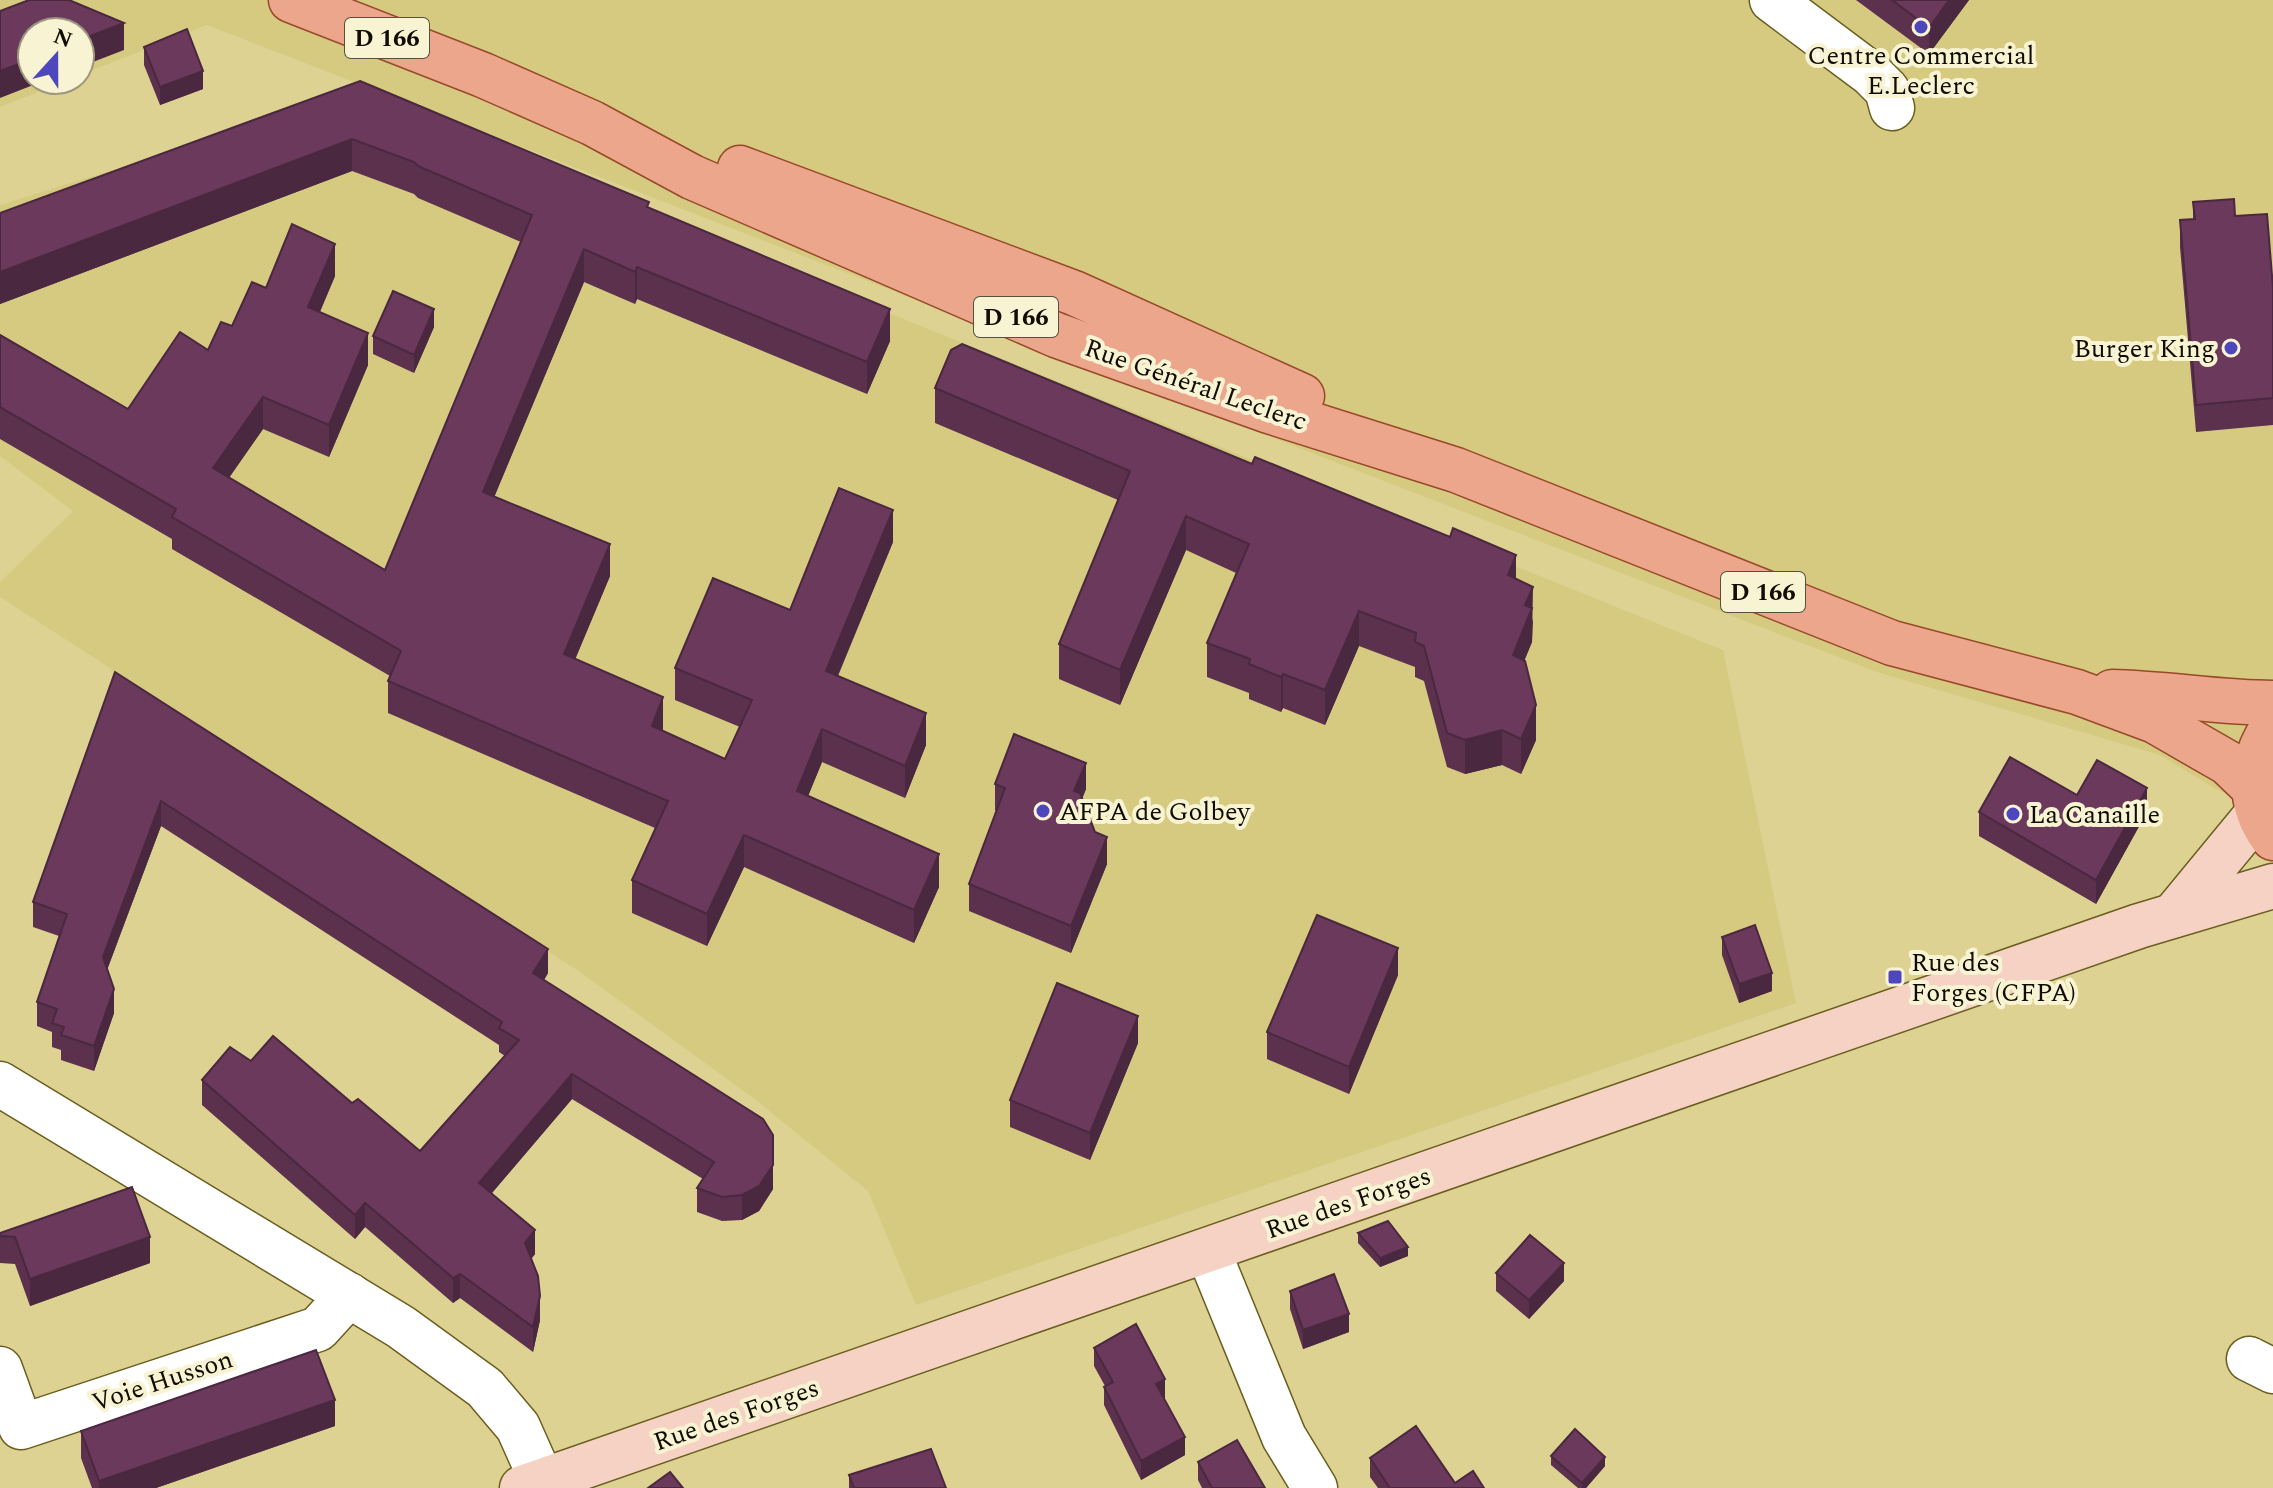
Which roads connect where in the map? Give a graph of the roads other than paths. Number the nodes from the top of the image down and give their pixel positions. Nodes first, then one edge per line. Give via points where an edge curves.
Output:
1 (291, 0) edge
2 (1772, 0) edge
3 (1892, 108) dead end
4 (2077, 692) junction
5 (2273, 703) edge
6 (2273, 727) edge
7 (2262, 813) edge
8 (2273, 886) edge
9 (2174, 915) junction
10 (0, 1084) edge
11 (1208, 1251) junction
12 (349, 1295) junction
13 (0, 1369) edge
14 (532, 1484) edge
15 (1315, 1488) edge

1 - 4 main road, Rue Général Leclerc / D 166 via 483,75 592,123 692,177 1056,335 1456,470 1892,643
2 - 3 street via 1871,74 1887,90
4 - 5 main road, Rue Général Leclerc / D 166
4 - 7 main road, Rue Général Leclerc / D 166 via 2155,721 2228,763
6 - 7 main road via 2255,766
7 - 9 main road
8 - 9 main road, Rue des Forges
9 - 11 main road, Rue des Forges
10 - 12 street
11 - 14 main road, Rue des Forges
11 - 15 street via 1284,1437
12 - 13 street, Voie Husson via 318,1329 21,1427
12 - 14 street via 485,1388 518,1427

